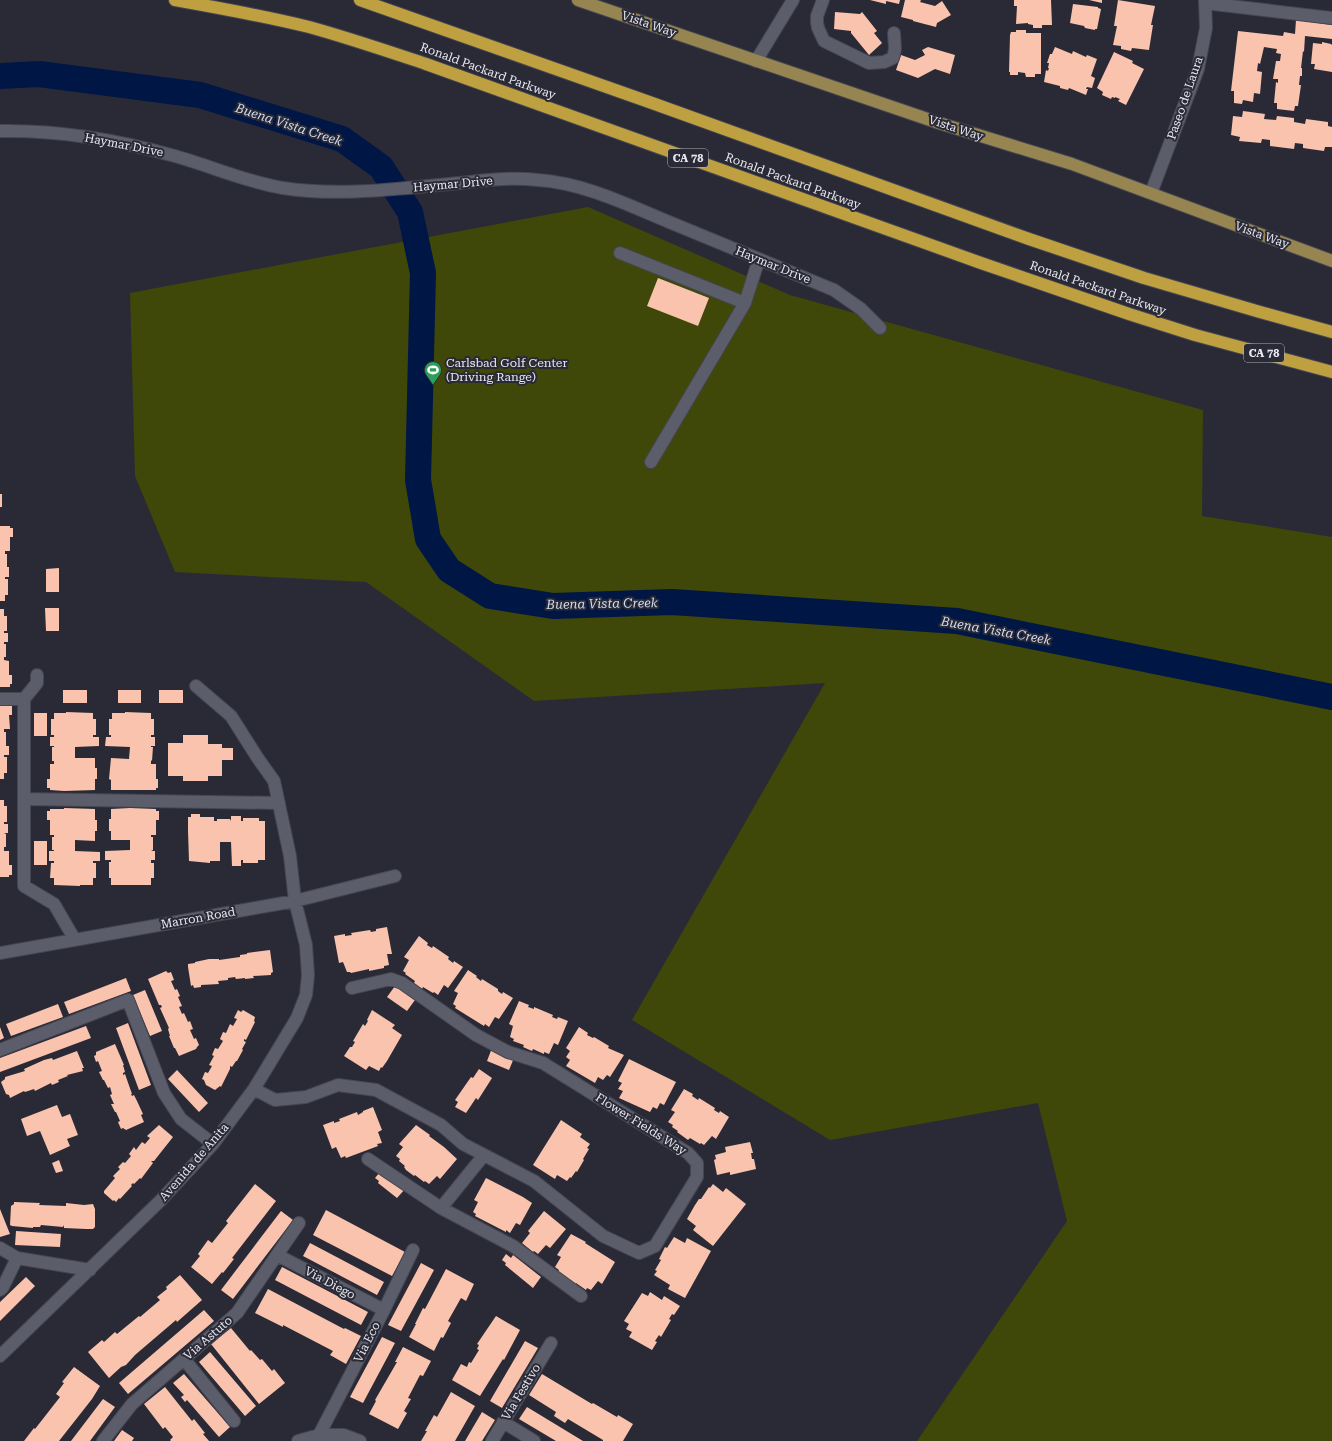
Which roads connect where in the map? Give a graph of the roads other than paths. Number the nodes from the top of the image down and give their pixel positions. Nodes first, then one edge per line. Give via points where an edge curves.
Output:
1 (175, 0) edge
2 (360, 0) edge
3 (578, 0) edge
4 (792, 0) edge
5 (823, 0) edge
6 (1205, 1) edge
7 (1332, 18) edge
8 (894, 33) dead end
9 (756, 61) junction
10 (0, 131) edge
11 (1151, 193) junction
12 (620, 253) dead end
13 (760, 259) junction
14 (1332, 261) edge
15 (745, 302) junction
16 (880, 328) dead end
17 (1332, 332) edge
18 (1332, 372) edge
19 (651, 462) dead end
20 (37, 675) dead end
21 (196, 686) dead end
22 (0, 698) edge
23 (24, 699) junction
24 (24, 800) junction
25 (279, 803) junction
26 (396, 876) dead end
27 (295, 901) junction
28 (75, 940) junction
29 (0, 953) edge
30 (352, 988) dead end
31 (0, 1050) edge
32 (254, 1089) junction
33 (213, 1144) junction
34 (484, 1155) junction
35 (368, 1159) dead end
36 (441, 1208) junction
37 (299, 1223) dead end
38 (0, 1248) edge
39 (413, 1250) dead end
40 (277, 1255) junction
41 (16, 1258) junction
42 (90, 1270) junction
43 (0, 1290) edge
44 (581, 1296) dead end
45 (384, 1310) junction
46 (551, 1343) dead end
47 (0, 1356) edge
48 (184, 1359) junction
49 (234, 1422) dead end
50 (503, 1422) junction
51 (319, 1434) junction
52 (103, 1441) edge
53 (298, 1441) edge
54 (360, 1441) edge
55 (492, 1441) edge
56 (534, 1441) edge

1 - 18 highway, Ronald Packard Parkway / CA 78 via 256,15 368,44 1129,314 1195,335
2 - 17 highway, Ronald Packard Parkway via 1028,239 1144,278
3 - 9 main road, Vista Way
4 - 9 street
5 - 8 street via 817,22 824,42 869,63 884,62 893,58
6 - 7 street
6 - 11 street, Paseo de Laura via 1206,28 1198,69
9 - 11 main road, Vista Way via 939,123 1072,164
10 - 13 street, Haymar Drive via 67,135 110,141 171,154 282,188 321,192 359,192 495,180 538,180 575,186 621,202
11 - 14 main road, Vista Way
12 - 15 street
13 - 15 street
13 - 16 street, Haymar Drive via 834,290 861,309
15 - 19 street
20 - 23 street via 37,683
21 - 25 street, Avenida de Anita via 231,716 274,781
22 - 23 street
23 - 24 street
24 - 25 street
24 - 28 street via 24,886 54,904
25 - 27 street, Avenida de Anita via 290,856
26 - 27 street, Marron Road
27 - 28 street, Marron Road
27 - 32 street, Avenida de Anita via 306,945 306,995 297,1018
28 - 29 street, Marron Road
30 - 34 street, Flower Fields Way via 391,979 402,983 476,1035 508,1052 543,1063 688,1153 697,1163 697,1177 654,1246 639,1252 603,1236 534,1181
31 - 33 street via 128,1000 164,1093 181,1119
32 - 33 street, Avenida de Anita
32 - 34 street, Flower Fields Way via 275,1100 306,1097 338,1085 376,1090 441,1125 462,1144
33 - 42 street, Avenida de Anita
34 - 36 street
35 - 36 street
36 - 44 street via 513,1246
37 - 40 street, Via Astuto
38 - 41 street
39 - 45 street, Via Eco
40 - 45 street, Via Diego
40 - 48 street, Via Astuto via 237,1313
41 - 42 street
41 - 43 street
42 - 47 street, Avenida de Anita
45 - 51 street, Via Eco
46 - 50 street, Via Festivo
48 - 49 street
48 - 52 street, Via Astuto via 132,1404
50 - 55 street, Via Festivo
50 - 56 street
51 - 53 street
51 - 54 street via 344,1436

